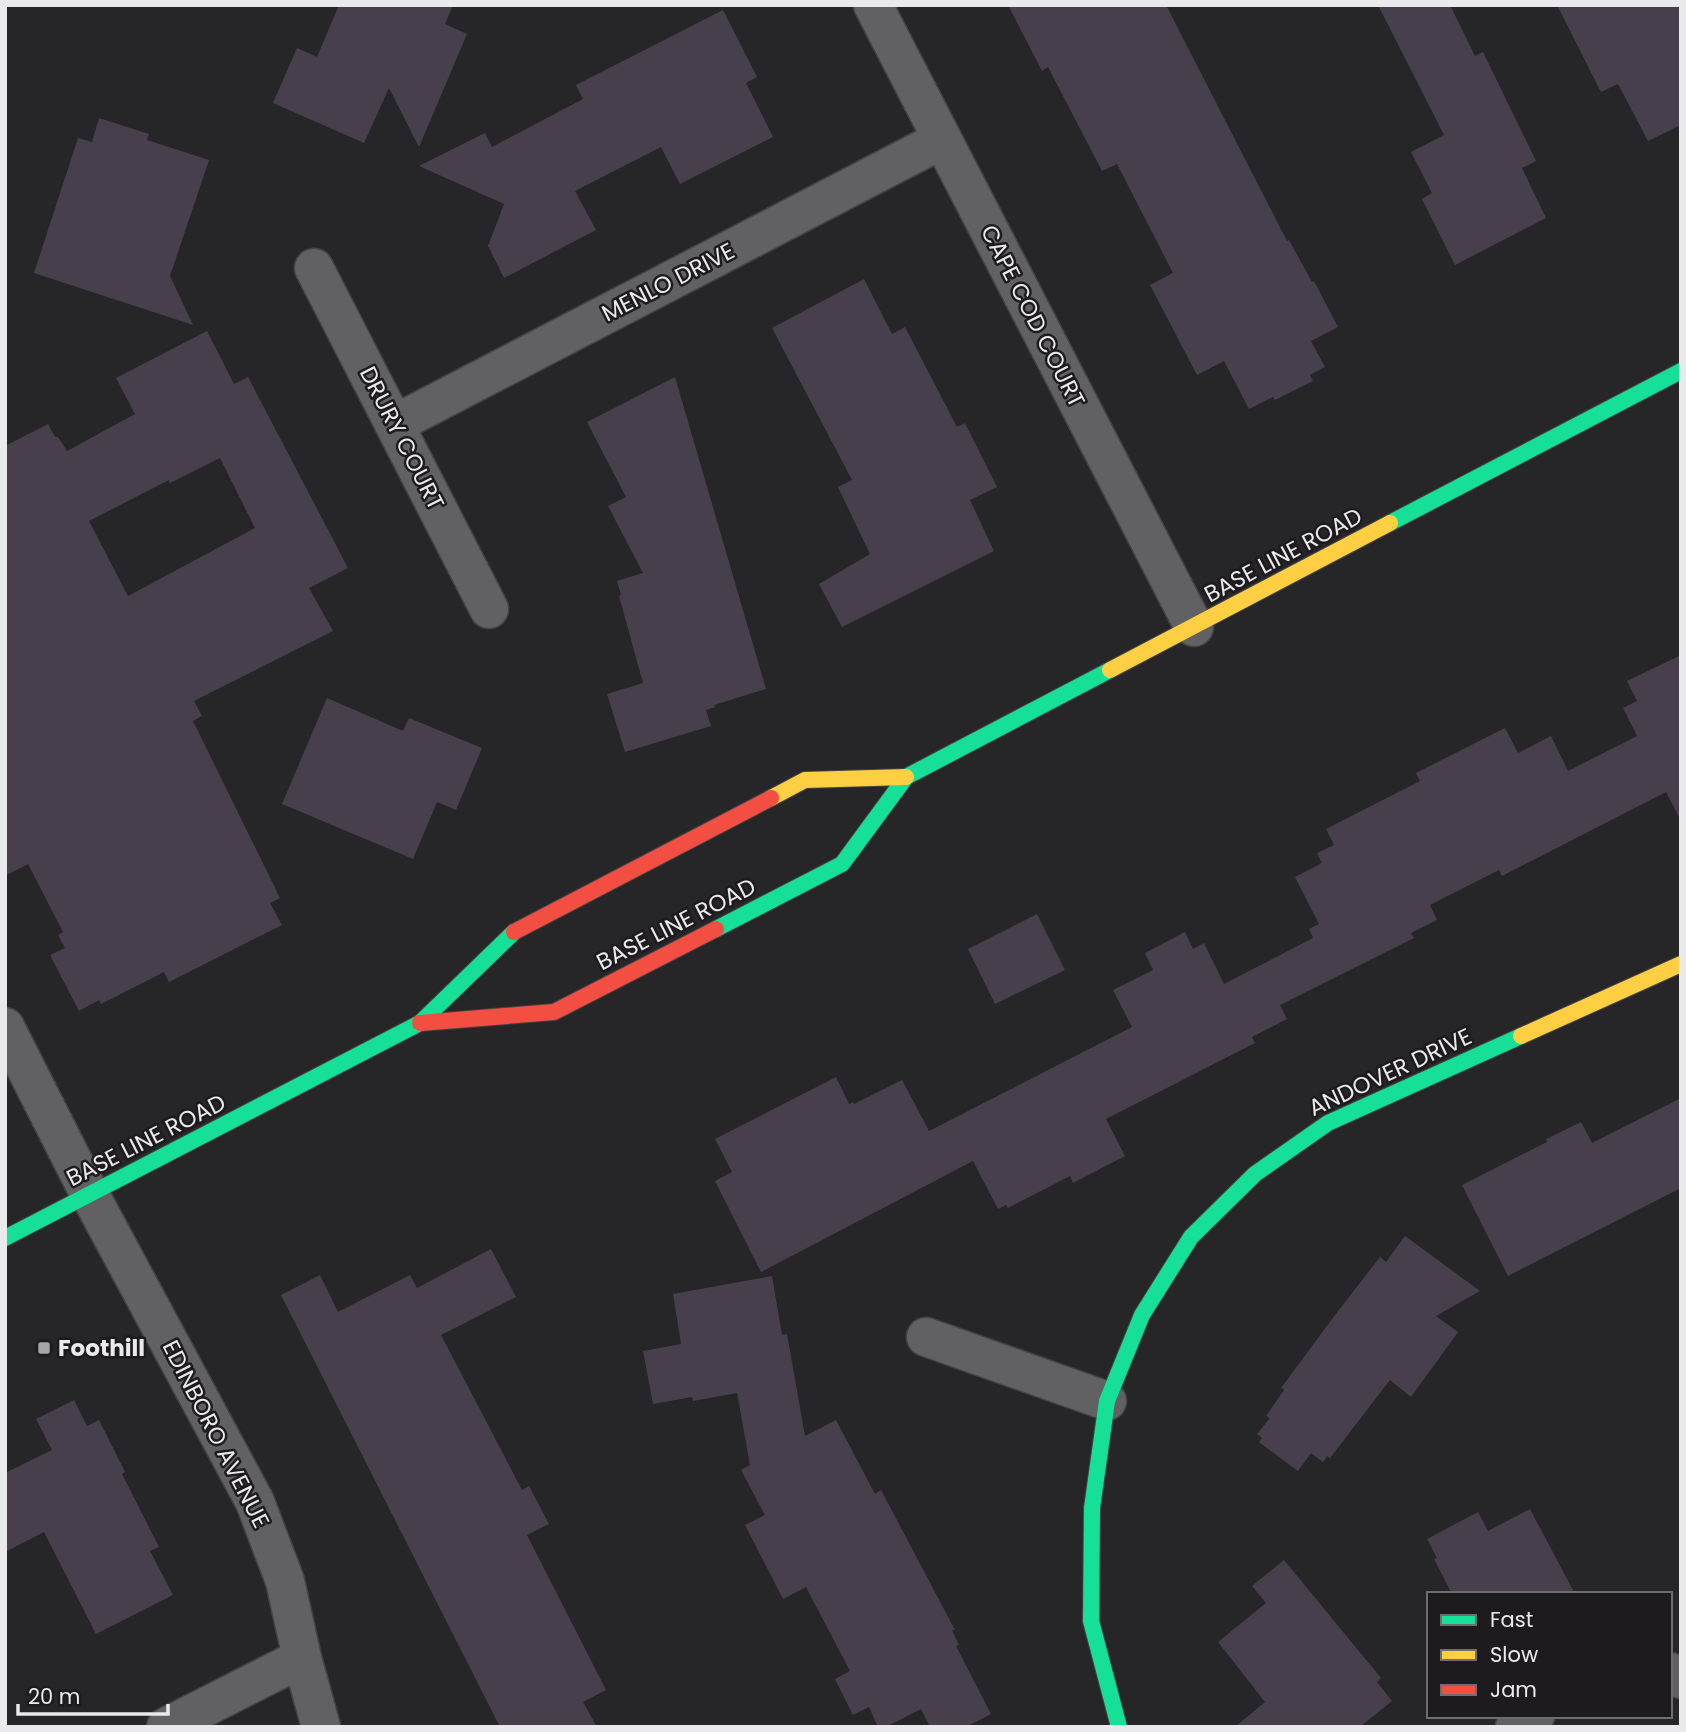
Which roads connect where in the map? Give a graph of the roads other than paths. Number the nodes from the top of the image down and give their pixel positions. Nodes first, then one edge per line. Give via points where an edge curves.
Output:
1 (873, 5) edge
2 (941, 140) junction
3 (314, 268) dead end
4 (1681, 371) edge
5 (394, 424) junction
6 (489, 609) dead end
7 (1194, 627) junction
8 (906, 777) junction
9 (1681, 964) edge
10 (420, 1023) junction
11 (5, 1027) edge
12 (90, 1195) junction
13 (5, 1238) edge
14 (926, 1337) dead end
15 (1107, 1401) junction
16 (302, 1658) junction
17 (1531, 1718) edge
18 (166, 1727) edge
19 (321, 1727) edge
20 (1119, 1727) edge
21 (1515, 1727) edge

1 - 2 street, CAPE COD COURT
2 - 5 street, MENLO DRIVE
2 - 7 street, CAPE COD COURT
3 - 5 street, DRURY COURT
4 - 7 main road, BASE LINE ROAD
5 - 6 street, DRURY COURT
7 - 8 main road, BASE LINE ROAD
8 - 10 main road, BASE LINE ROAD via 805,780 516,930
8 - 10 main road, BASE LINE ROAD via 842,864 554,1012
9 - 15 main road, ANDOVER DRIVE via 1328,1123 1255,1174 1191,1237 1142,1314
10 - 12 main road, BASE LINE ROAD
11 - 12 street, EDINBORO AVENUE
12 - 13 main road, BASE LINE ROAD
12 - 16 street, EDINBORO AVENUE via 255,1502 285,1580
14 - 15 street
15 - 20 main road, ANDOVER DRIVE via 1092,1508 1091,1621
16 - 18 street
16 - 19 street, EDINBORO AVENUE
17 - 21 street

